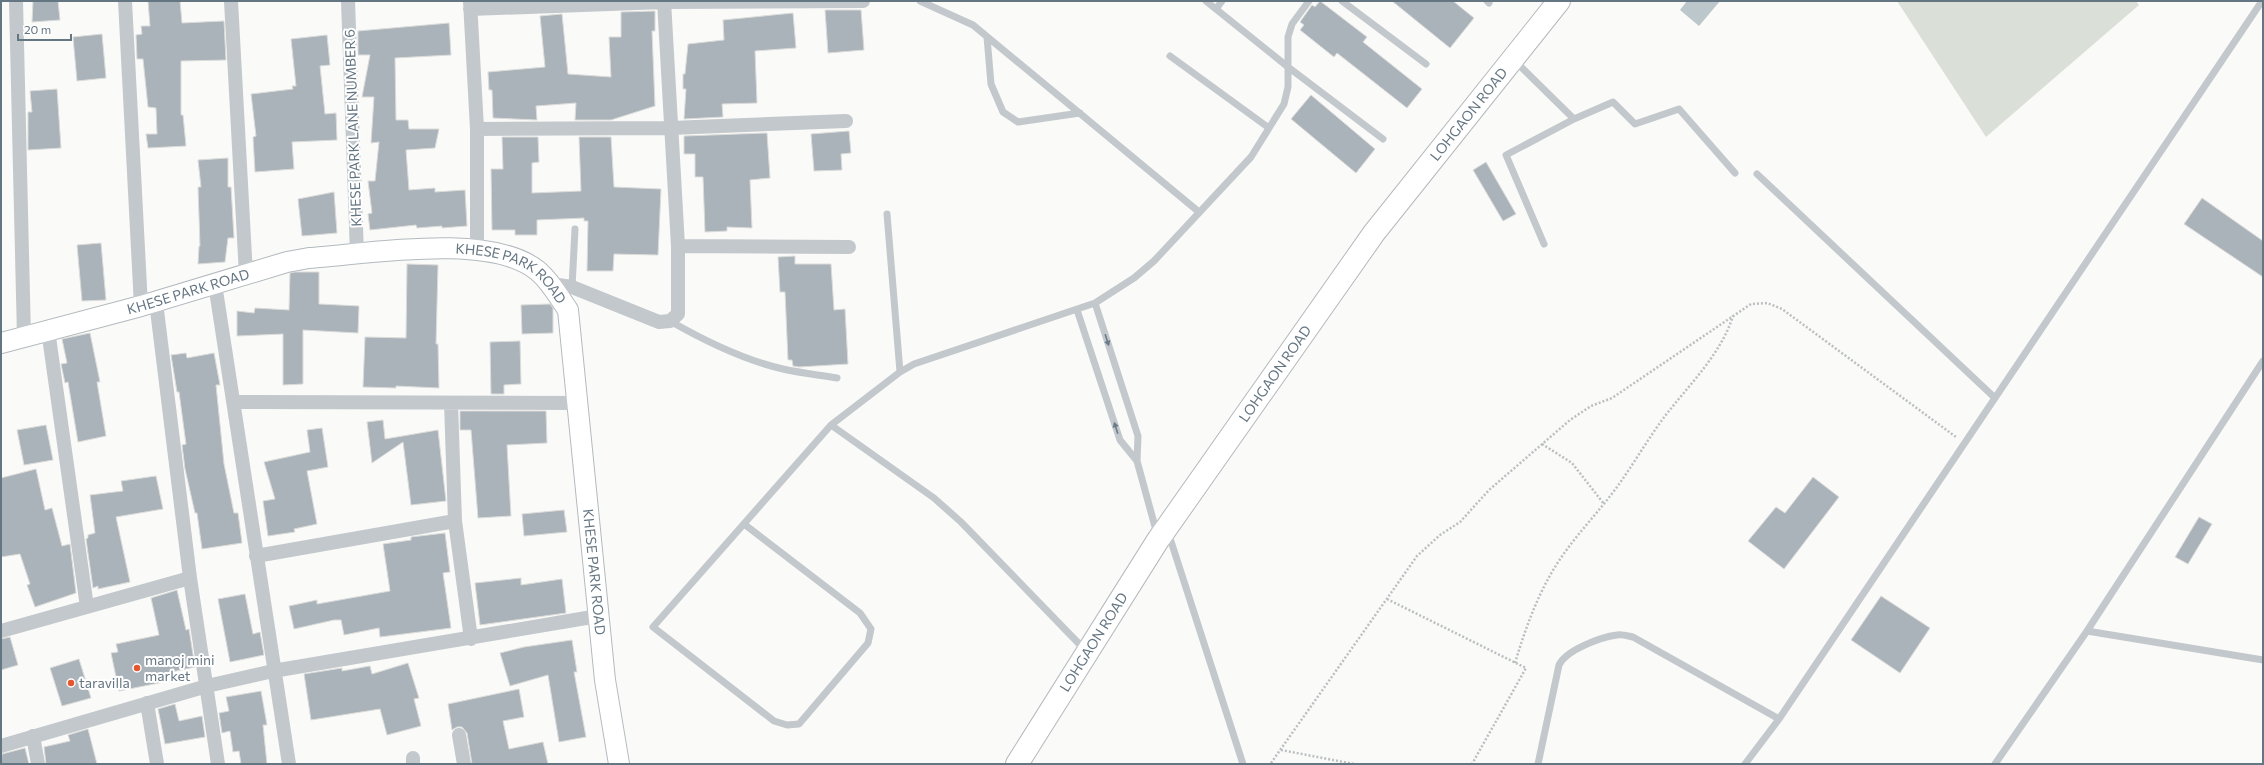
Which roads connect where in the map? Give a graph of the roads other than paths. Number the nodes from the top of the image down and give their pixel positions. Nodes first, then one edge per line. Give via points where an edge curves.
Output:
1 (16, 1) edge
2 (125, 1) edge
3 (232, 1) edge
4 (348, 1) edge
5 (863, 1) edge
6 (920, 1) edge
7 (1206, 1) edge
8 (1222, 1) edge
9 (1309, 1) edge
10 (1342, 1) edge
11 (1559, 1) edge
12 (2262, 1) edge
13 (664, 2) edge
14 (470, 5) edge
15 (1216, 9) junction
16 (987, 37) junction
17 (1170, 56) dead end
18 (1512, 59) junction
19 (1426, 64) dead end
20 (1288, 67) junction
21 (1080, 113) junction
22 (1574, 119) junction
23 (846, 121) dead end
24 (671, 128) junction
25 (1269, 128) junction
26 (476, 129) junction
27 (1383, 139) dead end
28 (1735, 173) dead end
29 (1757, 174) dead end
30 (1199, 212) junction
31 (887, 214) dead end
32 (576, 229) dead end
33 (1544, 244) dead end
34 (678, 246) junction
35 (849, 247) dead end
36 (477, 251) junction
37 (357, 255) junction
38 (246, 275) junction
39 (215, 284) junction
40 (551, 284) junction
41 (572, 287) junction
42 (1095, 303) junction
43 (148, 304) junction
44 (1077, 310) junction
45 (670, 321) junction
46 (48, 330) junction
47 (24, 337) junction
48 (1, 343) edge
49 (2263, 361) edge
50 (900, 372) junction
51 (837, 378) dead end
52 (1995, 398) junction
53 (233, 402) junction
54 (451, 403) junction
55 (577, 403) junction
56 (831, 425) junction
57 (1137, 461) junction
58 (455, 521) junction
59 (744, 524) junction
60 (1163, 534) junction
61 (256, 556) junction
62 (190, 578) junction
63 (87, 607) junction
64 (598, 616) junction
65 (1, 631) edge
66 (2087, 631) junction
67 (471, 638) junction
68 (1088, 652) junction
69 (2263, 660) edge
70 (274, 671) junction
71 (207, 686) junction
72 (147, 703) junction
73 (1779, 719) junction
74 (460, 735) dead end
75 (33, 736) junction
76 (1, 746) edge
77 (38, 764) edge
78 (157, 764) edge
79 (218, 764) edge
80 (289, 764) edge
81 (464, 764) edge
82 (619, 764) edge
83 (1017, 764) edge
84 (1243, 764) edge
85 (1538, 764) edge
86 (1745, 764) edge
87 (1995, 764) edge

1 - 47 street
2 - 43 street
3 - 38 street
4 - 37 street, KHESE PARK LANE NUMBER 6
5 - 13 street
6 - 16 lane via 973,25
7 - 15 lane
8 - 15 lane
9 - 20 lane via 1292,24 1288,37
10 - 19 lane
11 - 18 main road, LOHGAON ROAD
12 - 52 lane
13 - 14 street
13 - 24 street
14 - 26 street
15 - 20 lane
16 - 21 lane
16 - 21 lane via 991,84 1003,112 1018,122
17 - 25 lane
18 - 22 lane
18 - 60 main road, LOHGAON ROAD via 1374,233
20 - 25 lane via 1288,87 1284,104
20 - 27 lane
21 - 30 lane
22 - 28 lane via 1613,102 1635,124 1679,109
22 - 33 lane via 1506,155
23 - 24 street
24 - 26 street
24 - 34 street
25 - 30 lane via 1250,157
26 - 36 street
29 - 52 lane
30 - 42 lane via 1154,261 1134,278
31 - 50 lane
32 - 41 lane
34 - 35 street
34 - 45 street via 679,309 678,314
36 - 37 street, KHESE PARK ROAD via 448,247
36 - 40 street, KHESE PARK ROAD via 517,259 537,270
37 - 38 street, KHESE PARK ROAD via 287,262
38 - 39 street, KHESE PARK ROAD
39 - 43 street, KHESE PARK ROAD
39 - 53 street
40 - 41 street
40 - 55 street, KHESE PARK ROAD via 568,310
41 - 45 street via 659,322
42 - 44 lane
42 -> 57 lane via 1138,436
43 - 46 street, KHESE PARK ROAD
43 - 62 street
44 - 50 lane via 914,364
57 -> 44 lane via 1120,440
45 - 51 lane via 695,336 742,356 782,369
46 - 47 street, KHESE PARK ROAD
46 - 63 street
47 - 48 street, KHESE PARK ROAD
49 - 66 lane
50 - 56 lane
52 - 73 lane
53 - 54 street
53 - 61 street
54 - 55 street
54 - 58 street
55 - 64 street, KHESE PARK ROAD
56 - 59 lane
56 - 68 lane via 934,498 961,522
57 - 60 lane
58 - 61 street
58 - 67 street
59 - 59 lane via 653,627 774,721 787,725 799,724 868,643 870,629 860,613
60 - 68 main road, LOHGAON ROAD
60 - 84 lane
61 - 70 street
62 - 63 street
62 - 71 street
63 - 65 street
64 - 67 street
64 - 82 street, KHESE PARK ROAD
66 - 69 lane
66 - 87 lane
67 - 70 street
68 - 83 main road, LOHGAON ROAD
70 - 71 street
70 - 80 street
71 - 72 street
71 - 79 street
72 - 75 street
72 - 78 street
73 - 85 lane via 1633,637 1619,634 1570,652 1563,658 1559,665
73 - 86 lane
74 - 81 street
75 - 76 street
75 - 77 street

